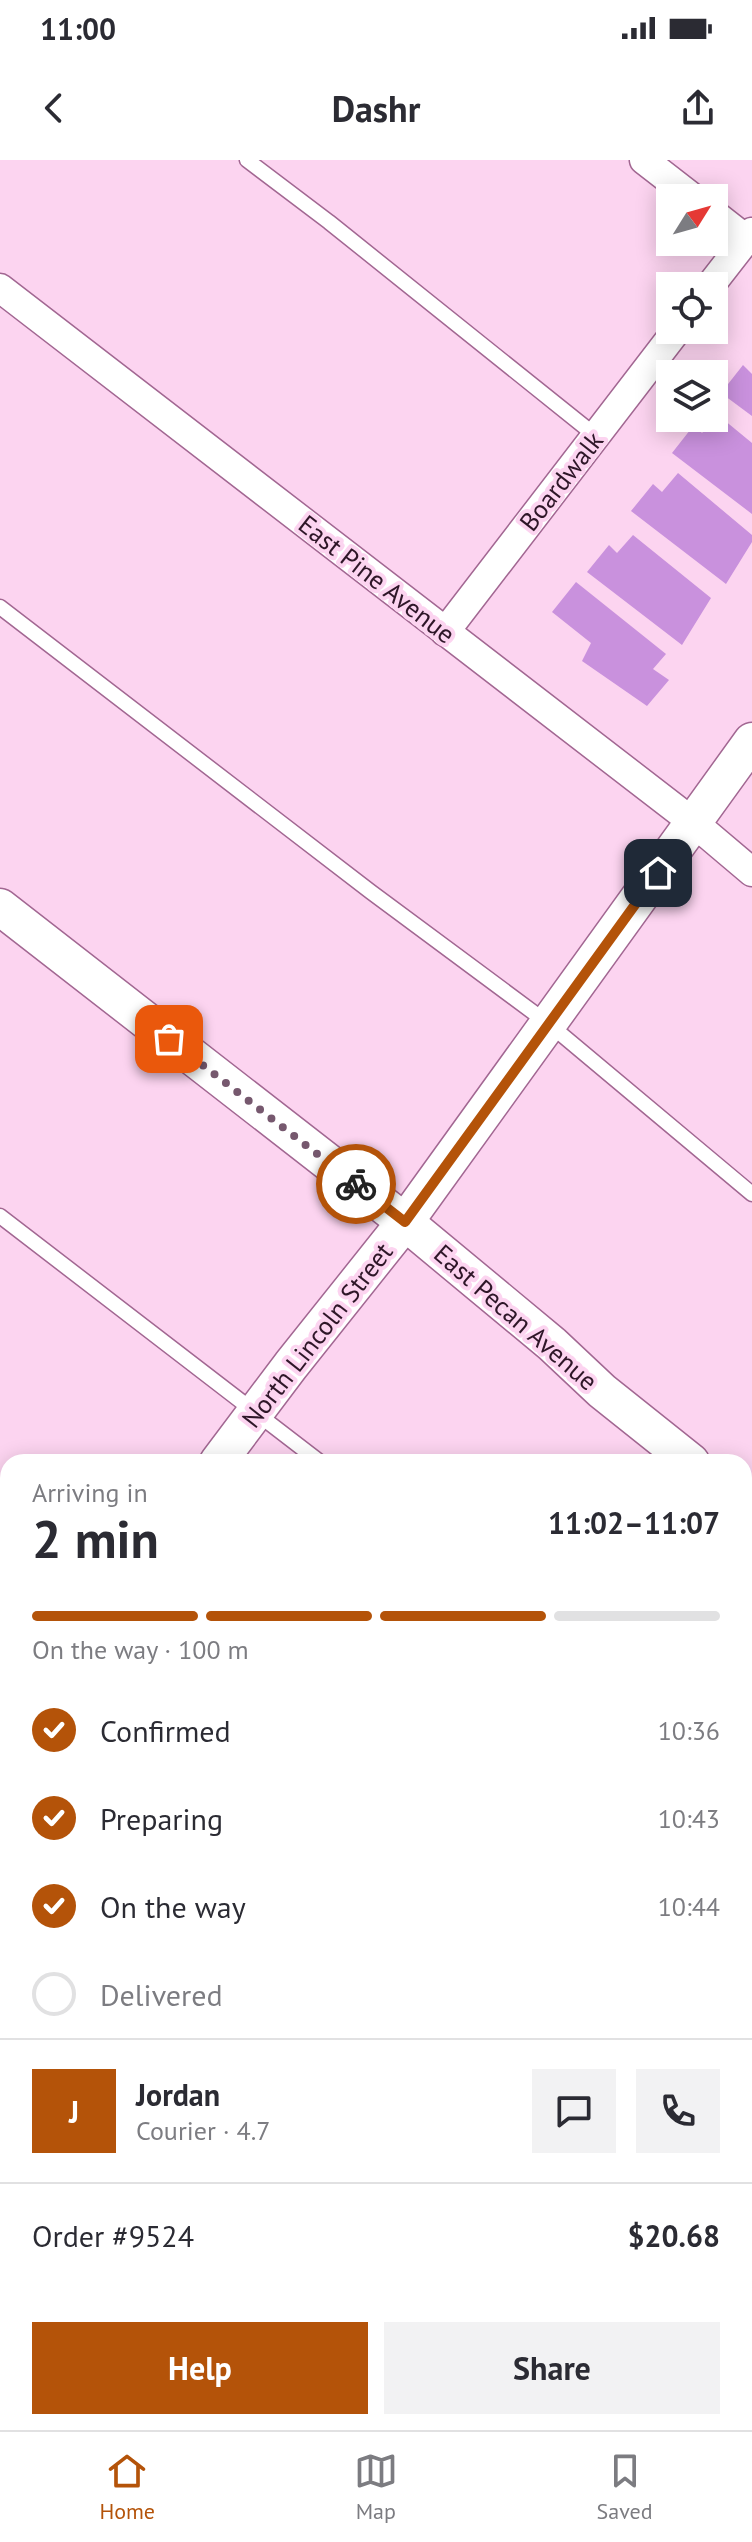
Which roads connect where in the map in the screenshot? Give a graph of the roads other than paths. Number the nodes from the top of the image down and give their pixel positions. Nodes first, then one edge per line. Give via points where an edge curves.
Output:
1 (247, 160) edge
2 (644, 160) edge
3 (675, 184) edge
4 (728, 223) edge
5 (749, 236) edge
6 (721, 272) edge
7 (0, 288) edge
8 (666, 344) edge
9 (596, 436) junction
10 (0, 607) edge
11 (445, 632) junction
12 (752, 741) edge
13 (694, 823) junction
14 (752, 872) edge
15 (0, 907) edge
16 (549, 1024) junction
17 (752, 1194) edge
18 (0, 1216) edge
19 (405, 1222) junction
20 (257, 1412) junction
21 (224, 1454) edge
22 (310, 1454) edge
23 (681, 1454) edge

1 - 9 lane
2 - 3 street
4 - 5 street
5 - 6 street
7 - 11 street, East Pine Avenue
8 - 9 street, Boardwalk
9 - 11 street, Boardwalk
10 - 16 lane
11 - 13 street, East Pine Avenue
12 - 13 street, North Lincoln Street
13 - 14 street, East Pine Avenue
13 - 16 street, North Lincoln Street
15 - 19 street, East Pecan Avenue
16 - 17 lane
16 - 19 street, North Lincoln Street
18 - 20 lane
19 - 20 street, North Lincoln Street
19 - 23 street, East Pecan Avenue
20 - 21 street, North Lincoln Street
20 - 22 lane

